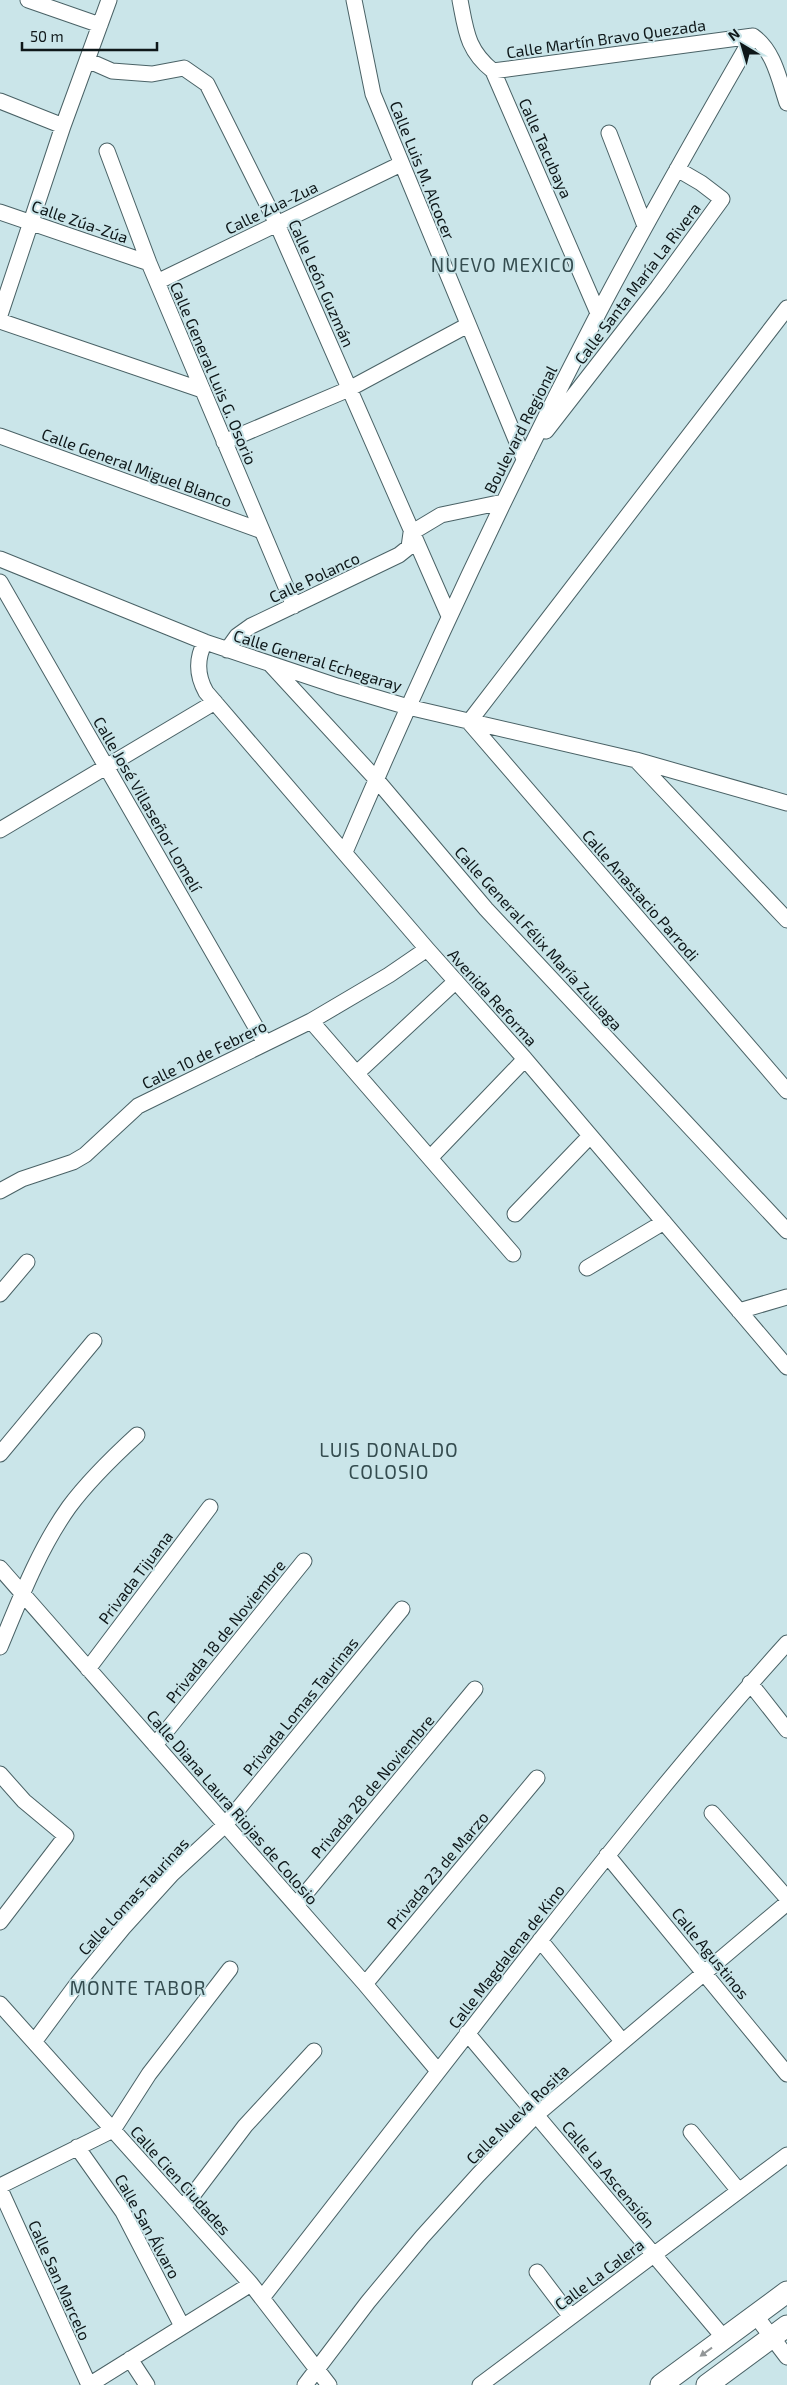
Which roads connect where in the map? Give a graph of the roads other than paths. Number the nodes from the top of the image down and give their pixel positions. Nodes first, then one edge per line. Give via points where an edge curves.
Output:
1 (28, 0) edge
2 (109, 0) edge
3 (354, 0) edge
4 (460, 0) edge
5 (100, 25) junction
6 (753, 36) junction
7 (87, 60) junction
8 (493, 71) junction
9 (0, 100) edge
10 (787, 103) edge
11 (63, 126) junction
12 (608, 133) dead end
13 (107, 151) dead end
14 (401, 164) junction
15 (676, 169) junction
16 (0, 212) edge
17 (30, 223) junction
18 (277, 224) junction
19 (645, 226) junction
20 (149, 263) junction
21 (157, 282) junction
22 (787, 308) edge
23 (598, 313) junction
24 (0, 315) edge
25 (0, 321) edge
26 (468, 325) junction
27 (349, 389) junction
28 (202, 390) junction
29 (0, 436) edge
30 (224, 442) junction
31 (524, 459) junction
32 (503, 502) junction
33 (262, 531) junction
34 (411, 533) junction
35 (0, 559) edge
36 (0, 582) edge
37 (294, 606) junction
38 (449, 616) junction
39 (205, 642) junction
40 (227, 650) junction
41 (270, 664) junction
42 (215, 702) junction
43 (408, 706) junction
44 (469, 722) junction
45 (636, 760) junction
46 (106, 767) junction
47 (376, 779) junction
48 (787, 803) edge
49 (0, 830) edge
50 (346, 852) junction
51 (787, 920) edge
52 (426, 948) junction
53 (456, 981) junction
54 (311, 1021) junction
55 (266, 1043) junction
56 (525, 1059) junction
57 (357, 1073) junction
58 (787, 1091) edge
59 (590, 1136) junction
60 (430, 1158) junction
61 (0, 1191) edge
62 (515, 1214) dead end
63 (664, 1222) junction
64 (787, 1231) edge
65 (513, 1254) dead end
66 (27, 1262) dead end
67 (587, 1268) dead end
68 (0, 1294) edge
69 (787, 1297) edge
70 (740, 1311) junction
71 (94, 1341) dead end
72 (787, 1367) edge
73 (137, 1434) dead end
74 (0, 1454) edge
75 (210, 1507) dead end
76 (304, 1561) dead end
77 (0, 1568) edge
78 (23, 1594) junction
79 (402, 1609) dead end
80 (787, 1643) edge
81 (0, 1647) edge
82 (88, 1669) junction
83 (750, 1683) junction
84 (475, 1689) dead end
85 (787, 1730) edge
86 (155, 1746) junction
87 (0, 1774) edge
88 (537, 1778) dead end
89 (712, 1813) dead end
90 (225, 1825) junction
91 (607, 1856) junction
92 (787, 1898) edge
93 (787, 1903) edge
94 (296, 1905) junction
95 (0, 1922) edge
96 (540, 1940) junction
97 (230, 1969) dead end
98 (703, 1972) junction
99 (365, 1984) junction
100 (0, 2004) edge
101 (467, 2033) junction
102 (622, 2041) junction
103 (34, 2042) junction
104 (314, 2051) dead end
105 (438, 2071) junction
106 (787, 2074) edge
107 (536, 2115) junction
108 (113, 2130) junction
109 (691, 2132) dead end
110 (78, 2147) junction
111 (787, 2155) edge
112 (0, 2187) edge
113 (739, 2191) junction
114 (183, 2208) junction
115 (654, 2255) junction
116 (537, 2272) dead end
117 (251, 2284) junction
118 (787, 2292) edge
119 (262, 2298) junction
120 (571, 2316) junction
121 (755, 2316) junction
122 (182, 2326) junction
123 (779, 2332) edge
124 (724, 2338) junction
125 (787, 2357) edge
126 (130, 2359) junction
127 (316, 2368) junction
128 (89, 2385) edge
129 (147, 2385) edge
130 (304, 2385) edge
131 (329, 2385) edge
132 (480, 2385) edge
133 (660, 2385) edge
134 (707, 2385) edge

1 - 5 street
2 - 5 street
3 - 14 street, Calle Luis M. Alcocer via 372,94
4 - 8 street, Calle Tacubaya via 472,48
5 - 7 street
6 - 8 street, Calle Martín Bravo Quezada
6 - 10 street via 771,57
6 - 15 street, Boulevard Regional
7 - 11 street
7 - 18 street, Calle León Guzmán via 112,72 152,74 184,68 207,84
8 - 23 street, Calle Tacubaya
9 - 11 street
11 - 17 street
12 - 19 street
13 - 20 street, Calle General Luis G. Osorio
14 - 18 street, Calle Zua-Zua
14 - 26 street, Calle Luis M. Alcocer
15 - 19 street, Boulevard Regional
15 - 31 street, Calle Santa María La Rivera via 722,199
16 - 17 street, Calle Zúa-Zúa
17 - 20 street, Calle Zúa-Zúa
17 - 24 street
18 - 21 street, Calle Zua-Zua
18 - 27 street, Calle León Guzmán
19 - 23 street, Boulevard Regional
20 - 21 street, Calle General Luis G. Osorio
21 - 28 street, Calle General Luis G. Osorio
22 - 44 street
23 - 31 street, Boulevard Regional
25 - 28 street
26 - 27 street
26 - 31 street, Calle Luis M. Alcocer
27 - 30 street
27 - 34 street, Calle León Guzmán
28 - 30 street, Calle General Luis G. Osorio
29 - 33 street, Calle General Miguel Blanco
30 - 33 street, Calle General Luis G. Osorio
31 - 32 street, Boulevard Regional
32 - 34 street via 441,515
32 - 38 street, Boulevard Regional
33 - 37 street, Calle General Luis G. Osorio
34 - 37 street, Calle Polanco via 409,547 394,559
34 - 38 street, Calle León Guzmán
35 - 39 street, Calle General Echegaray
36 - 46 street, Calle José Villaseñor Lomelí
37 - 40 street, Calle Polanco via 251,626 237,636
38 - 43 street, Boulevard Regional
39 - 40 street, Calle General Echegaray
39 - 42 street, Avenida Reforma via 200,654 199,674
40 - 41 street, Calle General Echegaray
41 - 43 street, Calle General Echegaray
41 - 47 street, Calle General Félix María Zuluaga
42 - 46 street
42 - 50 street, Avenida Reforma
43 - 44 street, Calle General Echegaray
43 - 47 street, Boulevard Regional
44 - 45 street, Calle General Echegaray
44 - 58 street, Calle Anastacio Parrodi
45 - 48 street, Calle General Echegaray
45 - 51 street
46 - 49 street
46 - 55 street, Calle José Villaseñor Lomelí
47 - 50 street, Boulevard Regional
47 - 64 street, Calle General Félix María Zuluaga via 486,909
50 - 52 street, Avenida Reforma
52 - 53 street, Avenida Reforma
52 - 54 street, Calle 10 de Febrero via 389,975
53 - 56 street, Avenida Reforma
53 - 57 street
54 - 55 street, Calle 10 de Febrero
54 - 57 street
55 - 61 street, Calle 10 de Febrero via 138,1106 86,1155 22,1179
56 - 59 street, Avenida Reforma
56 - 60 street
57 - 60 street
59 - 62 street
59 - 63 street, Avenida Reforma
60 - 65 street
63 - 67 street
63 - 70 street, Avenida Reforma
66 - 68 street
69 - 70 street
70 - 72 street, Avenida Reforma
71 - 74 street
73 - 78 street via 101,1468 69,1506 43,1549
75 - 82 street, Privada Tijuana
76 - 86 street, Privada 18 de Noviembre
77 - 78 street, Calle Diana Laura Riojas de Colosio
78 - 81 street
78 - 82 street, Calle Diana Laura Riojas de Colosio
79 - 90 street, Privada Lomas Taurinas
80 - 83 street, Calle Magdalena de Kino
82 - 86 street, Calle Diana Laura Riojas de Colosio
83 - 85 street
83 - 91 street, Calle Magdalena de Kino
84 - 94 street, Privada 28 de Noviembre
86 - 90 street, Calle Diana Laura Riojas de Colosio
87 - 95 street via 24,1801 66,1836
88 - 99 street, Privada 23 de Marzo
89 - 92 street
90 - 94 street, Calle Diana Laura Riojas de Colosio
90 - 103 street, Calle Lomas Taurinas via 172,1874 123,1928
91 - 96 street, Calle Magdalena de Kino
91 - 98 street, Calle Agustinos
93 - 98 street, Calle Nueva Rosita
94 - 99 street, Calle Diana Laura Riojas de Colosio
96 - 101 street, Calle Magdalena de Kino
96 - 102 street
97 - 108 street via 166,2051
98 - 102 street, Calle Nueva Rosita
98 - 106 street, Calle Agustinos
99 - 105 street, Calle Diana Laura Riojas de Colosio
100 - 103 street, Calle Cien Ciudades
101 - 105 street, Calle Magdalena de Kino
101 - 107 street, Calle La Ascensión
102 - 107 street, Calle Nueva Rosita
103 - 108 street, Calle Cien Ciudades
104 - 114 street via 245,2126
105 - 119 street, Calle Magdalena de Kino
107 - 115 street, Calle La Ascensión
107 - 127 street, Calle Nueva Rosita via 422,2238
108 - 110 street
108 - 114 street, Calle Cien Ciudades
109 - 113 street
110 - 112 street
110 - 122 street, Calle San Álvaro via 123,2212
111 - 113 street, Calle La Calera
112 - 128 street, Calle San Marcelo
113 - 115 street, Calle La Calera
114 - 117 street, Calle Cien Ciudades
115 - 120 street, Calle La Calera
115 - 124 street, Calle La Ascensión
116 - 120 street
117 - 119 street, Calle Cien Ciudades
117 - 122 street
118 - 121 street
119 - 127 street, Calle Cien Ciudades
120 - 132 street, Calle La Calera
121 - 123 street
121 - 124 street
122 - 126 street
123 - 125 street
123 - 134 street
124 -> 133 street
126 - 128 street
126 - 129 street
127 - 130 street, Calle Nueva Rosita
127 - 131 street, Calle Cien Ciudades

